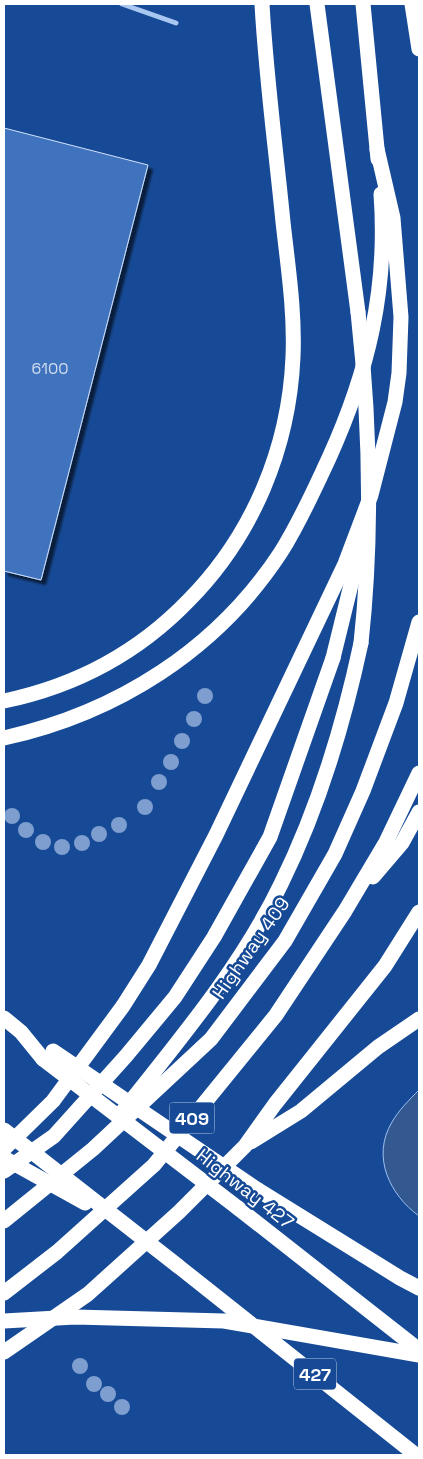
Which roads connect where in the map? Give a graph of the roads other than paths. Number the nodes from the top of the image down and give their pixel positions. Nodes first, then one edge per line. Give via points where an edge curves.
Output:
1 (122, 4) edge
2 (262, 4) edge
3 (317, 4) edge
4 (363, 4) edge
5 (412, 4) edge
6 (176, 23) dead end
7 (419, 49) edge
8 (377, 149) junction
9 (368, 492) junction
10 (419, 622) edge
11 (4, 701) edge
12 (4, 738) edge
13 (419, 773) edge
14 (419, 812) edge
15 (345, 911) junction
16 (419, 912) edge
17 (4, 1018) edge
18 (419, 1019) edge
19 (48, 1055) junction
20 (4, 1130) edge
21 (245, 1146) junction
22 (4, 1149) edge
23 (93, 1149) junction
24 (4, 1158) edge
25 (4, 1172) edge
26 (4, 1221) edge
27 (128, 1227) junction
28 (419, 1288) edge
29 (4, 1293) edge
30 (4, 1321) edge
31 (419, 1350) edge
32 (4, 1352) edge
33 (419, 1355) edge
34 (416, 1455) edge

1 - 6 street
2 - 11 highway via 288,265 293,356 290,392 273,464 243,530 202,587 175,615 123,656 95,671 42,692
3 - 9 highway, bridge via 358,312 368,420
4 - 8 highway
5 - 7 highway
8 - 12 highway via 382,241 371,342 336,443 306,509 281,552 236,611 187,655 159,675 81,716
8 - 22 highway via 393,218 401,317 395,402 371,495 345,564 216,835 148,965 123,1006 53,1101
9 - 23 highway, bridge via 367,582 361,643 328,773 281,884 263,918 211,998
9 - 25 highway, bridge via 355,574 333,658 270,837 214,937 175,997 54,1136
10 - 23 highway, Highway 409 via 396,703 363,791 335,854 285,941 211,1039
13 - 15 highway via 386,842
14 - 15 highway via 402,843
15 - 29 highway, 409 via 276,1014 154,1165 57,1252
16 - 21 highway via 385,966
17 - 19 highway
18 - 21 highway via 378,1047 301,1111
19 - 28 highway, bridge via 258,1190
19 - 31 highway, Highway 427, bridge
20 - 27 highway, 427, bridge
21 - 32 highway via 179,1212 88,1294
23 - 26 highway, Highway 409
24 - 27 highway, bridge
27 - 34 highway, 427, bridge
30 - 33 highway, bridge via 75,1317 224,1321

